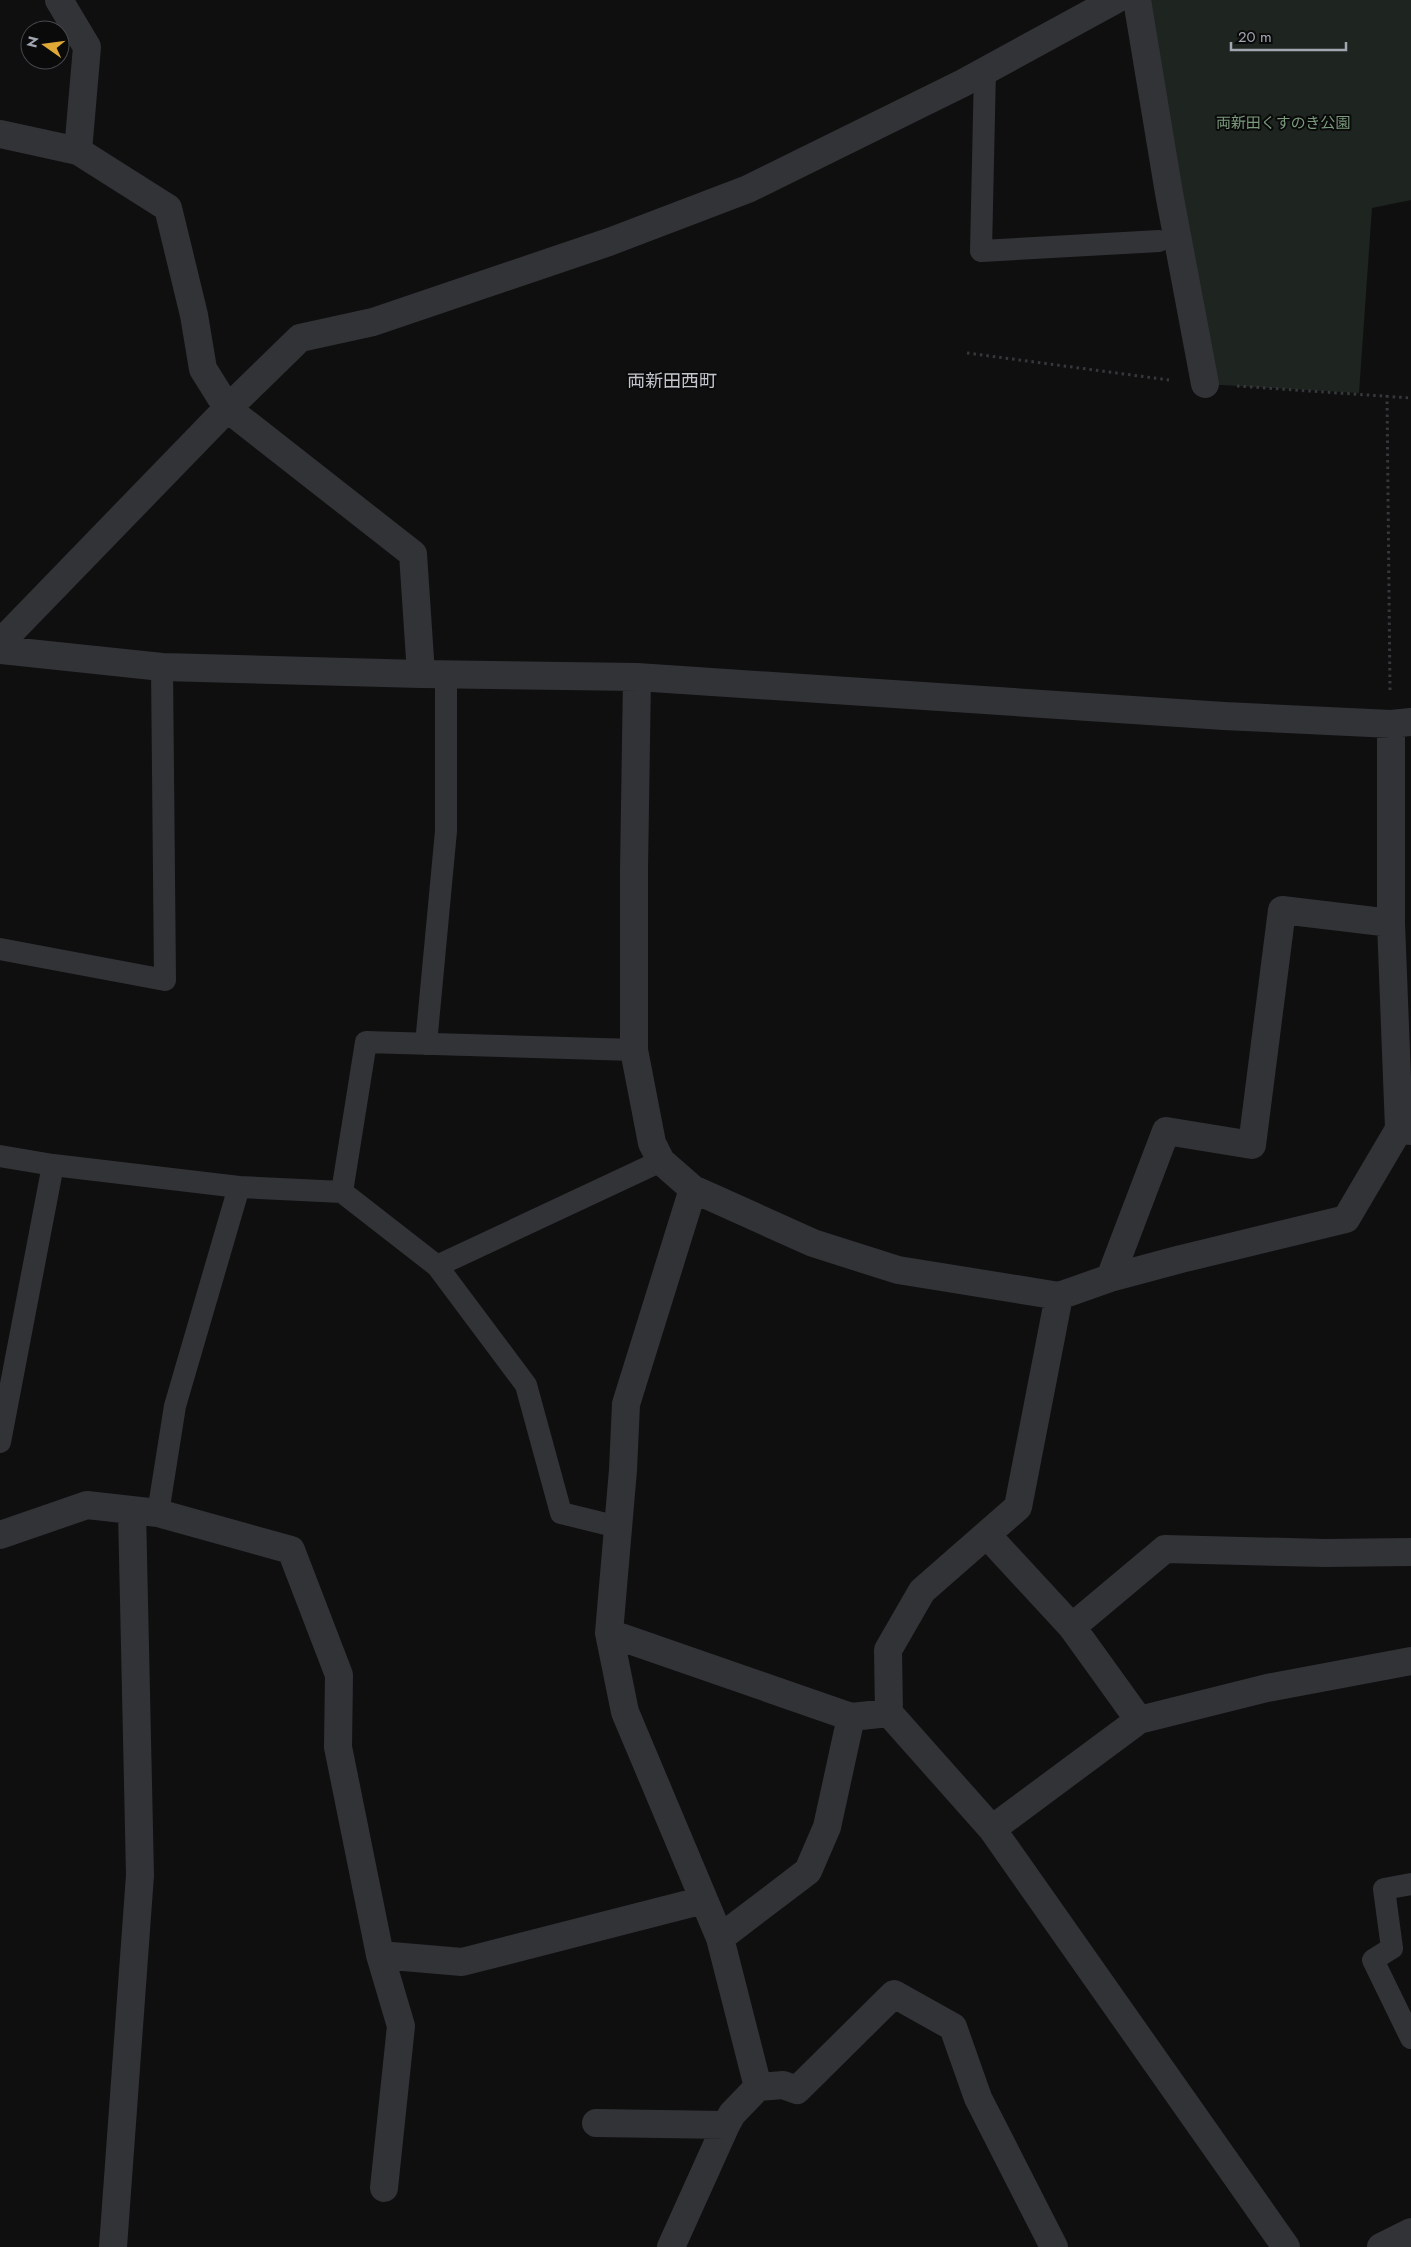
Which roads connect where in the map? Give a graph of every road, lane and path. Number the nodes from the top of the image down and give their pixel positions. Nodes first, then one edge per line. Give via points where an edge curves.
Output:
1 (59, 0) edge
2 (1115, 0) edge
3 (1137, 0) edge
4 (985, 70) junction
5 (0, 134) edge
6 (78, 151) junction
7 (1159, 241) dead end
8 (1205, 384) dead end
9 (1387, 395) dead end
10 (228, 409) junction
11 (0, 644) edge
12 (0, 650) edge
13 (162, 667) junction
14 (433, 674) junction
15 (637, 677) junction
16 (1401, 723) edge
17 (1391, 923) junction
18 (0, 949) edge
19 (426, 1044) junction
20 (634, 1050) junction
21 (1405, 1130) edge
22 (0, 1156) edge
23 (661, 1161) junction
24 (53, 1165) junction
25 (239, 1187) junction
26 (693, 1189) junction
27 (342, 1192) junction
28 (437, 1266) junction
29 (1110, 1278) junction
30 (1059, 1296) junction
31 (0, 1442) edge
32 (145, 1512) junction
33 (618, 1527) junction
34 (0, 1535) edge
35 (987, 1535) junction
36 (1411, 1552) edge
37 (1072, 1627) junction
38 (609, 1633) junction
39 (1411, 1661) edge
40 (889, 1712) junction
41 (851, 1716) junction
42 (1139, 1720) junction
43 (992, 1829) junction
44 (1411, 1884) edge
45 (704, 1900) junction
46 (720, 1938) junction
47 (380, 1956) junction
48 (1411, 2038) edge
49 (758, 2087) junction
50 (596, 2123) dead end
51 (726, 2125) junction
52 (384, 2188) dead end
53 (1411, 2232) edge
54 (113, 2247) edge
55 (671, 2247) edge
56 (1054, 2247) edge
57 (1286, 2247) edge
58 (1382, 2247) edge

1 - 6 street via 87,46
2 - 4 street
3 - 8 street
4 - 7 lane via 981,251
4 - 10 street via 748,189 609,242 373,322 300,338
5 - 6 street
6 - 10 street via 168,208 194,315 203,369
9 - 16 path
10 - 11 street
10 - 14 street via 414,554
12 - 13 street
13 - 14 street
13 - 18 lane via 166,980
14 - 15 street
14 - 19 lane via 446,831
15 - 16 street via 1224,716
15 - 20 street
16 - 17 street
17 - 21 street
17 - 29 street via 1282,910 1252,1145 1166,1131
19 - 20 lane
19 - 27 lane via 366,1042
20 - 23 street via 652,1143
21 - 29 street via 1346,1219
22 - 24 lane
23 - 26 street
23 - 28 lane
24 - 25 lane
24 - 31 lane
25 - 27 lane
25 - 32 lane
26 - 30 street via 813,1243 898,1270
26 - 33 street via 626,1404
27 - 28 lane
28 - 33 lane via 526,1385 561,1513
29 - 30 street
30 - 35 street via 1018,1507
32 - 34 street via 88,1504
32 - 47 street via 291,1550 339,1675 338,1747
32 - 54 street via 140,1875
33 - 38 street
35 - 37 street
35 - 40 street via 922,1591 888,1650
36 - 37 street via 1165,1550
37 - 42 street
38 - 41 street
38 - 45 street via 625,1712
39 - 42 street via 1267,1688
40 - 41 street
40 - 43 street
41 - 46 street via 827,1827 808,1871
42 - 43 street
43 - 57 street
44 - 48 lane via 1384,1889 1392,1948 1373,1960
45 - 46 street
45 - 47 street via 462,1962
46 - 49 street
47 - 52 street via 401,2026
49 - 51 street
49 - 56 street via 783,2085 797,2090 894,1994 953,2027 978,2098
50 - 51 street
51 - 55 street
53 - 58 street

